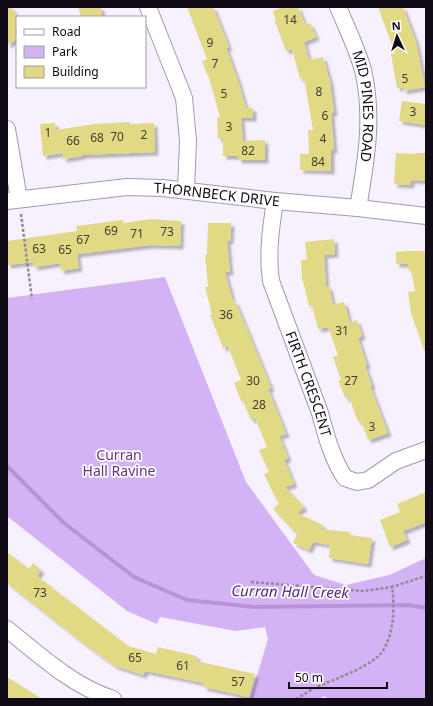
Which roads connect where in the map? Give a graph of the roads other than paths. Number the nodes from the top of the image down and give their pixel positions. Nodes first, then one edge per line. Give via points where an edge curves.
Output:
1 (148, 7) edge
2 (338, 7) edge
3 (7, 129) edge
4 (186, 190) junction
5 (13, 200) edge
6 (276, 200) junction
7 (358, 208) junction
8 (426, 216) edge
9 (426, 450) edge
10 (7, 629) edge
11 (113, 699) edge

1 - 4 street via 184,98 188,140
2 - 7 street, MID PINES ROAD via 363,70 369,113 369,132
3 - 5 street
4 - 5 street, THORNBECK DRIVE via 127,187
4 - 6 street, THORNBECK DRIVE
6 - 7 street, THORNBECK DRIVE
6 - 9 street, FIRTH CRESCENT via 269,246 271,281 339,469 345,478 357,482 368,480 396,461
7 - 8 street, THORNBECK DRIVE
10 - 11 street via 86,687

